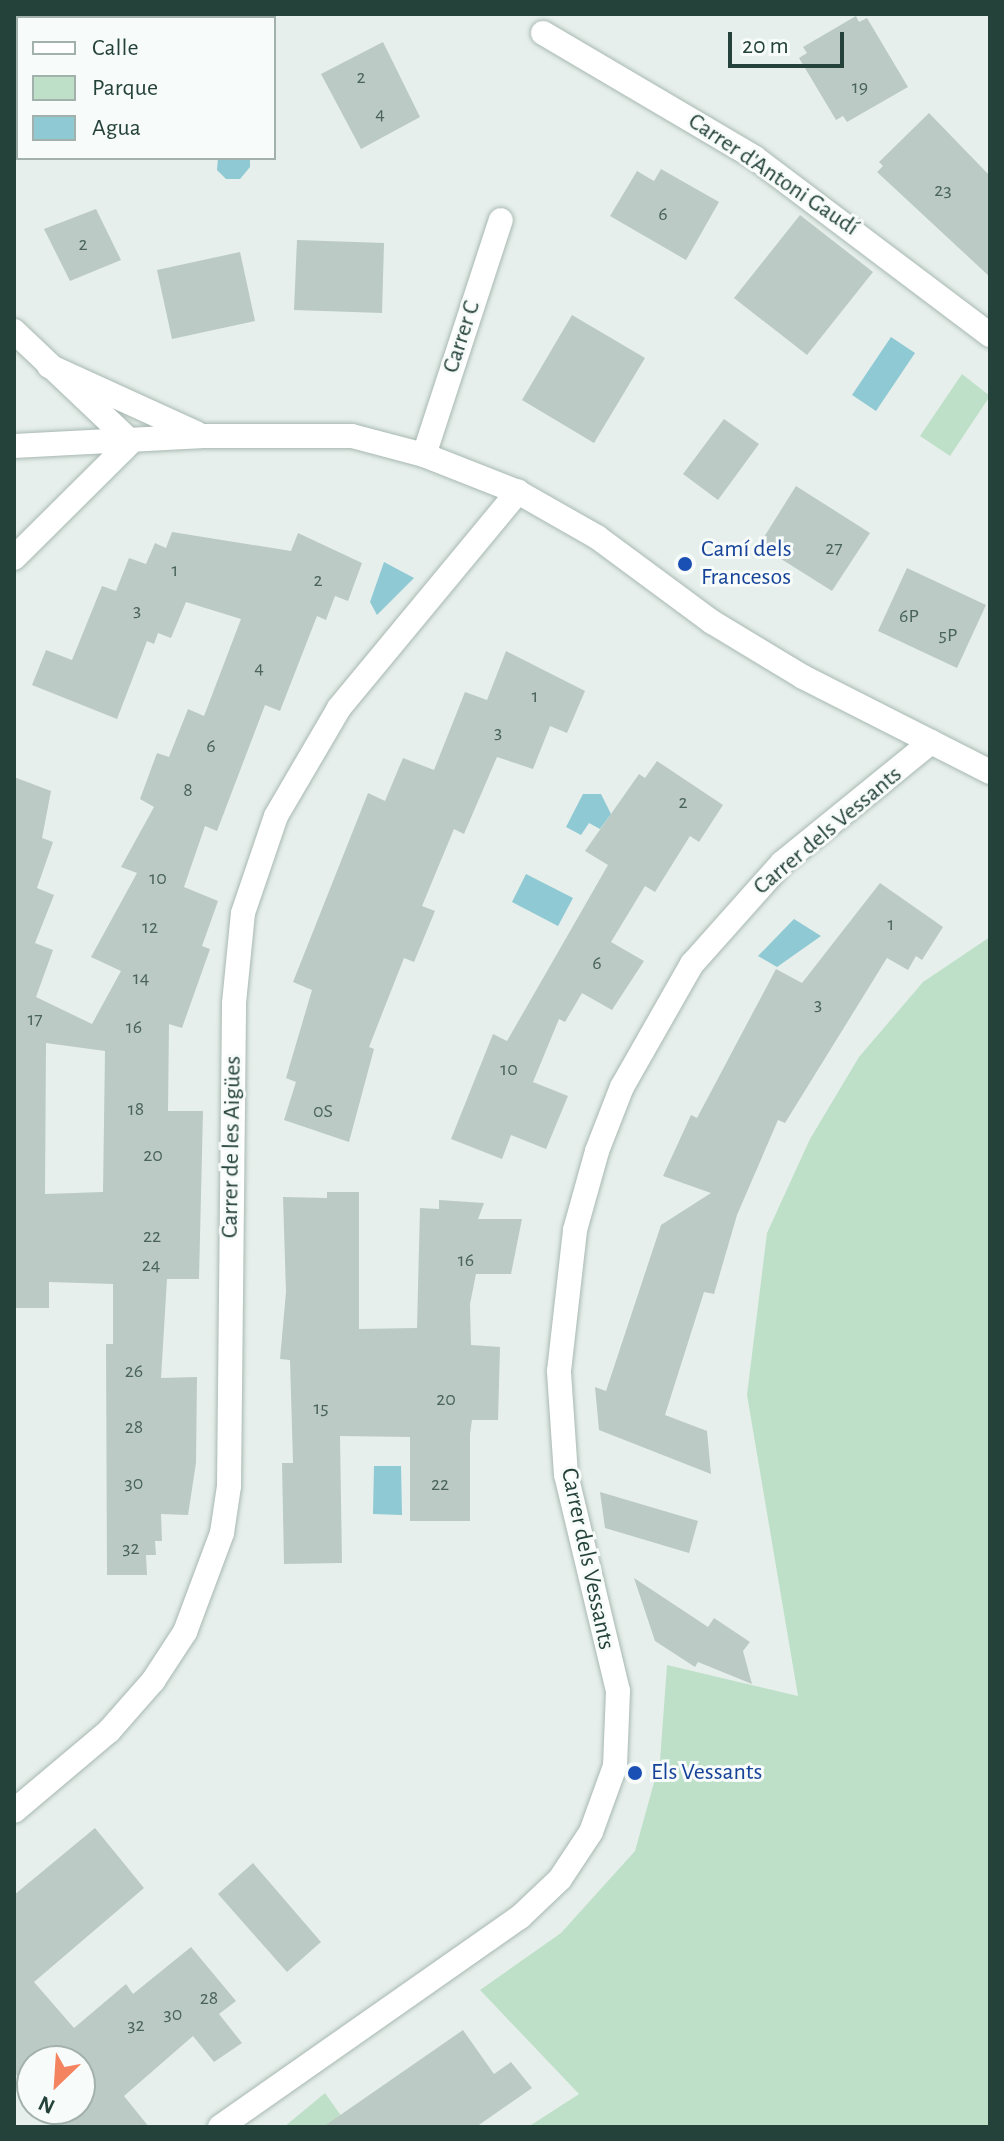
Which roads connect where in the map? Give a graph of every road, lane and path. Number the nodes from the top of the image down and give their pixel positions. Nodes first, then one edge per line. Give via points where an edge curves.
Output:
1 (543, 33) dead end
2 (501, 220) dead end
3 (14, 331) edge
4 (990, 335) edge
5 (49, 366) junction
6 (204, 436) junction
7 (131, 442) junction
8 (14, 446) edge
9 (424, 455) junction
10 (518, 492) junction
11 (14, 558) edge
12 (931, 742) junction
13 (990, 772) edge
14 (14, 1811) edge
15 (220, 2127) edge

1 - 4 street, Carrer d'Antoni Gaudí via 755,158
2 - 9 street, Carrer C
3 - 5 street
5 - 6 street
5 - 7 street
6 - 7 street
6 - 9 street via 352,436
7 - 8 street
7 - 11 street
9 - 10 street
10 - 12 street via 597,537 712,622 790,670
10 - 14 street, Carrer de les Aigües via 339,708 276,816 243,913 234,1003 229,1486 222,1533 185,1632 153,1681 109,1731
12 - 13 street
12 - 15 street, Carrer dels Vessants via 782,863 692,964 622,1087 597,1151 575,1230 559,1371 566,1475 618,1691 615,1766 591,1832 560,1879 520,1917

